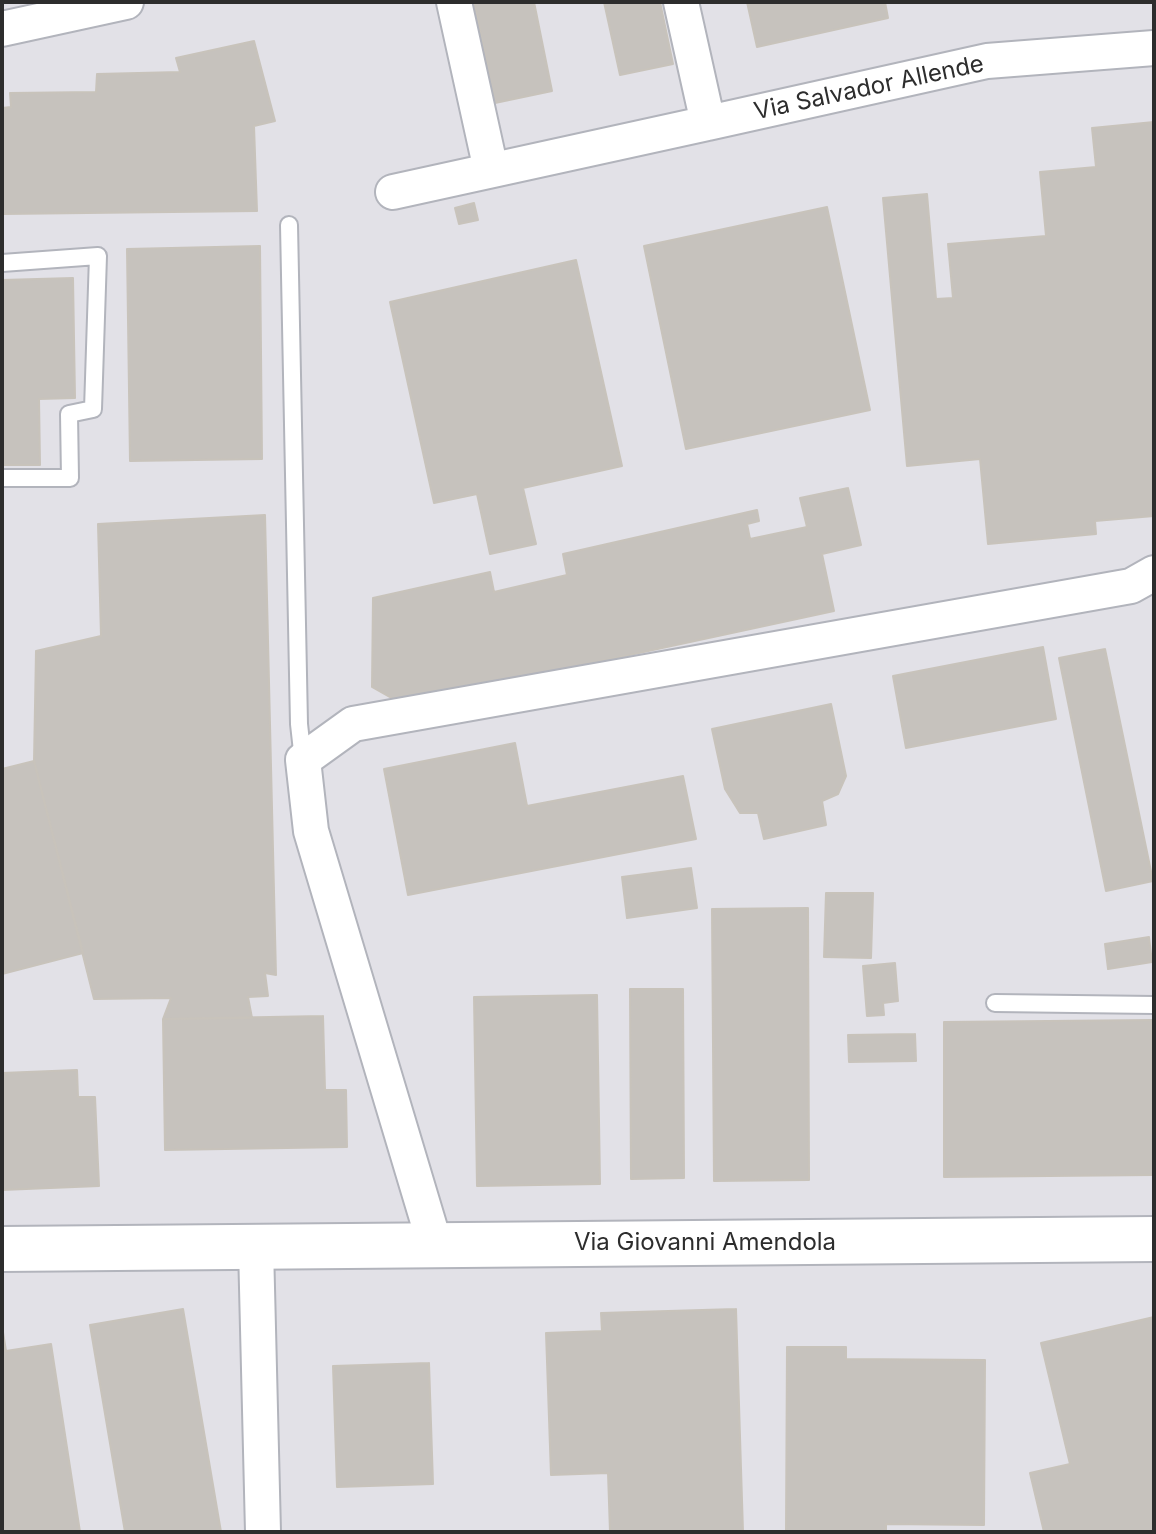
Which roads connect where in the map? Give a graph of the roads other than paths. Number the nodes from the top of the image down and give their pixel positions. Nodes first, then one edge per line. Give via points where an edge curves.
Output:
1 (126, 2) edge
2 (454, 2) edge
3 (681, 2) edge
4 (2, 29) edge
5 (1154, 48) edge
6 (708, 123) junction
7 (491, 170) junction
8 (393, 192) dead end
9 (289, 225) dead end
10 (2, 263) edge
11 (2, 478) edge
12 (1154, 573) edge
13 (303, 760) junction
14 (995, 1003) dead end
15 (1154, 1005) edge
16 (1154, 1239) edge
17 (435, 1245) junction
18 (256, 1247) junction
19 (2, 1249) edge
20 (263, 1532) edge

1 - 4 street
2 - 7 street
3 - 6 street
5 - 6 street, Via Salvador Allende via 987,61
6 - 7 street, Via Salvador Allende
7 - 8 street, Via Salvador Allende
9 - 13 lane
10 - 11 lane via 98,256 93,409 69,414 70,478
12 - 13 street via 1131,586 353,724
13 - 17 street via 311,831
14 - 15 lane
16 - 17 street, Via Giovanni Amendola
17 - 18 street, Via Giovanni Amendola
18 - 19 street, Via Giovanni Amendola
18 - 20 street

